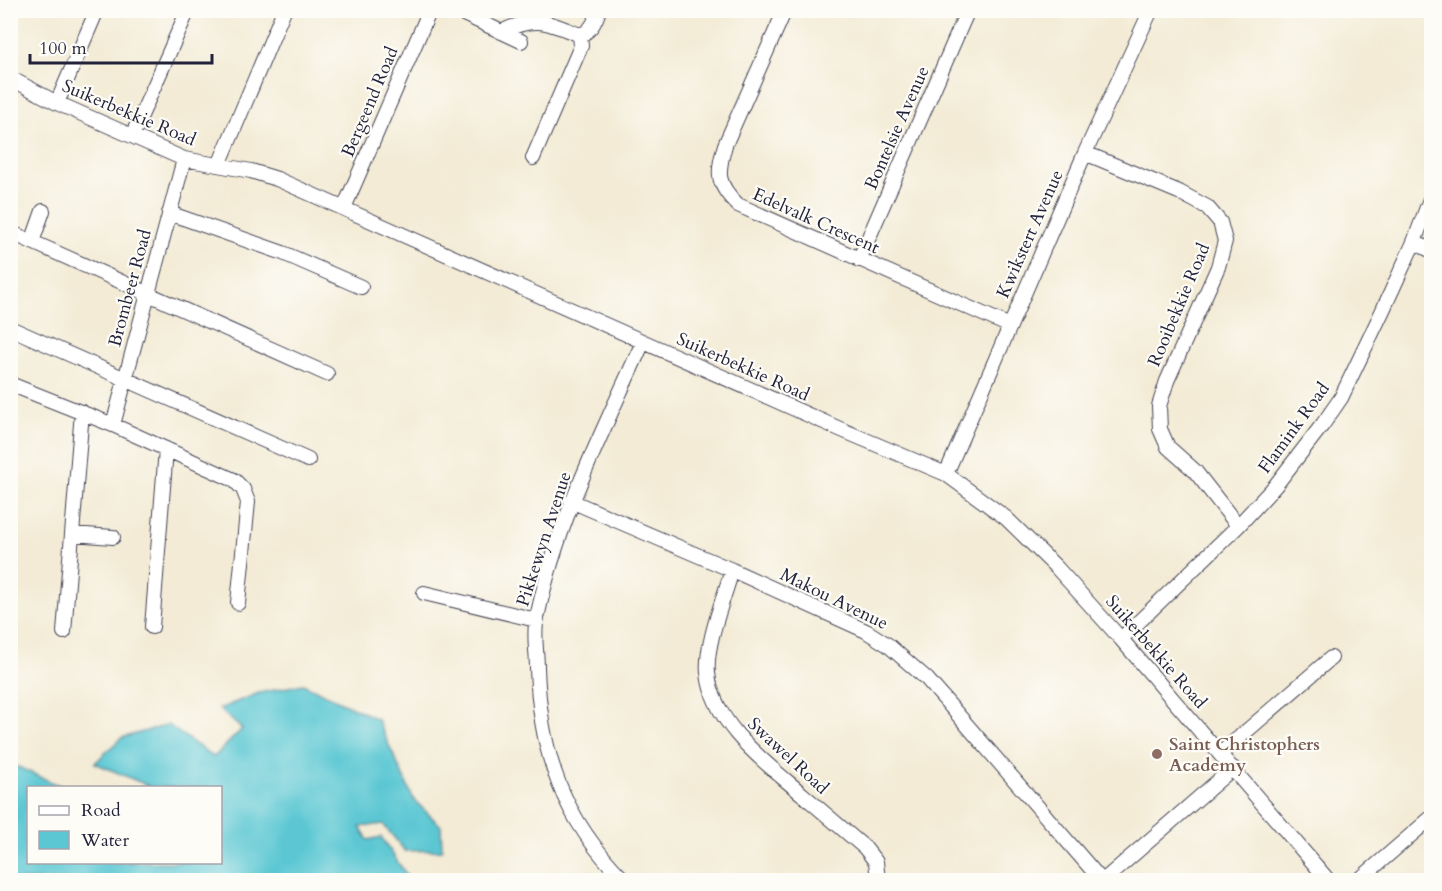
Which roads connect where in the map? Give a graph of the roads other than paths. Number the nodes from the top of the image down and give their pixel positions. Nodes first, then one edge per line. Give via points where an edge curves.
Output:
1 (97, 10) edge
2 (188, 10) edge
3 (284, 10) edge
4 (430, 10) edge
5 (455, 10) edge
6 (599, 10) edge
7 (785, 10) edge
8 (968, 10) edge
9 (1151, 10) edge
10 (501, 32) junction
11 (580, 35) junction
12 (521, 41) dead end
13 (10, 78) edge
14 (57, 102) junction
15 (132, 136) junction
16 (1086, 153) junction
17 (533, 158) dead end
18 (184, 159) junction
19 (219, 165) junction
20 (1431, 194) edge
21 (344, 208) junction
22 (43, 211) dead end
23 (169, 213) junction
24 (10, 232) edge
25 (32, 242) junction
26 (1414, 242) junction
27 (1431, 251) edge
28 (859, 261) junction
29 (362, 288) dead end
30 (148, 293) junction
31 (1010, 326) junction
32 (10, 328) edge
33 (643, 342) junction
34 (327, 374) dead end
35 (125, 380) junction
36 (10, 384) edge
37 (82, 412) junction
38 (113, 425) junction
39 (166, 449) junction
40 (308, 460) dead end
41 (946, 474) junction
42 (571, 501) junction
43 (1238, 526) junction
44 (72, 534) junction
45 (113, 537) dead end
46 (732, 570) junction
47 (424, 593) dead end
48 (237, 603) dead end
49 (536, 620) junction
50 (152, 627) dead end
51 (64, 632) dead end
52 (1121, 639) junction
53 (1332, 658) dead end
54 (1220, 754) junction
55 (1233, 768) junction
56 (1431, 816) edge
57 (624, 880) edge
58 (878, 880) edge
59 (1102, 880) edge
60 (1328, 880) edge
61 (1359, 880) edge

1 - 14 street
2 - 15 street
3 - 19 street
4 - 21 street, Bergeend Road
5 - 10 street
6 - 11 street via 591,27
7 - 28 street, Edelvalk Crescent via 725,145 720,181 738,205
8 - 28 street, Bontelsie Avenue
9 - 16 street, Kwikstert Avenue
10 - 11 street via 545,21
10 - 12 street
11 - 17 street via 581,46
13 - 14 street, Suikerbekkie Road
14 - 15 street, Suikerbekkie Road
15 - 18 street, Suikerbekkie Road
16 - 31 street, Kwikstert Avenue
16 - 43 street, Rooibekkie Road via 1188,197 1207,207 1220,222 1225,241 1218,267 1167,381 1159,406 1160,429 1168,447 1195,471
18 - 19 street, Suikerbekkie Road
18 - 23 street, Brombeer Road
19 - 21 street, Suikerbekkie Road via 277,179
20 - 26 street, Flamink Road
21 - 33 street, Suikerbekkie Road
22 - 25 street
23 - 29 street via 283,253
23 - 30 street, Brombeer Road
24 - 25 street
25 - 30 street
26 - 27 street
26 - 43 street, Flamink Road via 1341,398 1275,486
28 - 31 street, Edelvalk Crescent
30 - 34 street
30 - 35 street, Brombeer Road
31 - 41 street, Kwikstert Avenue
32 - 35 street
33 - 41 street, Suikerbekkie Road
33 - 42 street, Pikkewyn Avenue
35 - 38 street, Brombeer Road
35 - 40 street
36 - 37 street
37 - 38 street
37 - 44 street
38 - 39 street
39 - 48 street via 234,480 243,489 248,517
39 - 50 street
41 - 52 street, Suikerbekkie Road via 1005,518
42 - 46 street, Makou Avenue
42 - 49 street, Pikkewyn Avenue
43 - 52 street, Flamink Road
44 - 45 street
44 - 51 street
46 - 58 street, Swawel Road via 710,646 708,673 714,698 731,727 753,752 865,848 876,862
46 - 59 street, Makou Avenue via 866,631 888,645 927,679
47 - 49 street
49 - 57 street, Pikkewyn Avenue via 538,698 551,766 573,818
52 - 54 street, Suikerbekkie Road
53 - 54 street
54 - 55 street, Suikerbekkie Road
55 - 59 street
55 - 60 street, Suikerbekkie Road
56 - 61 street

